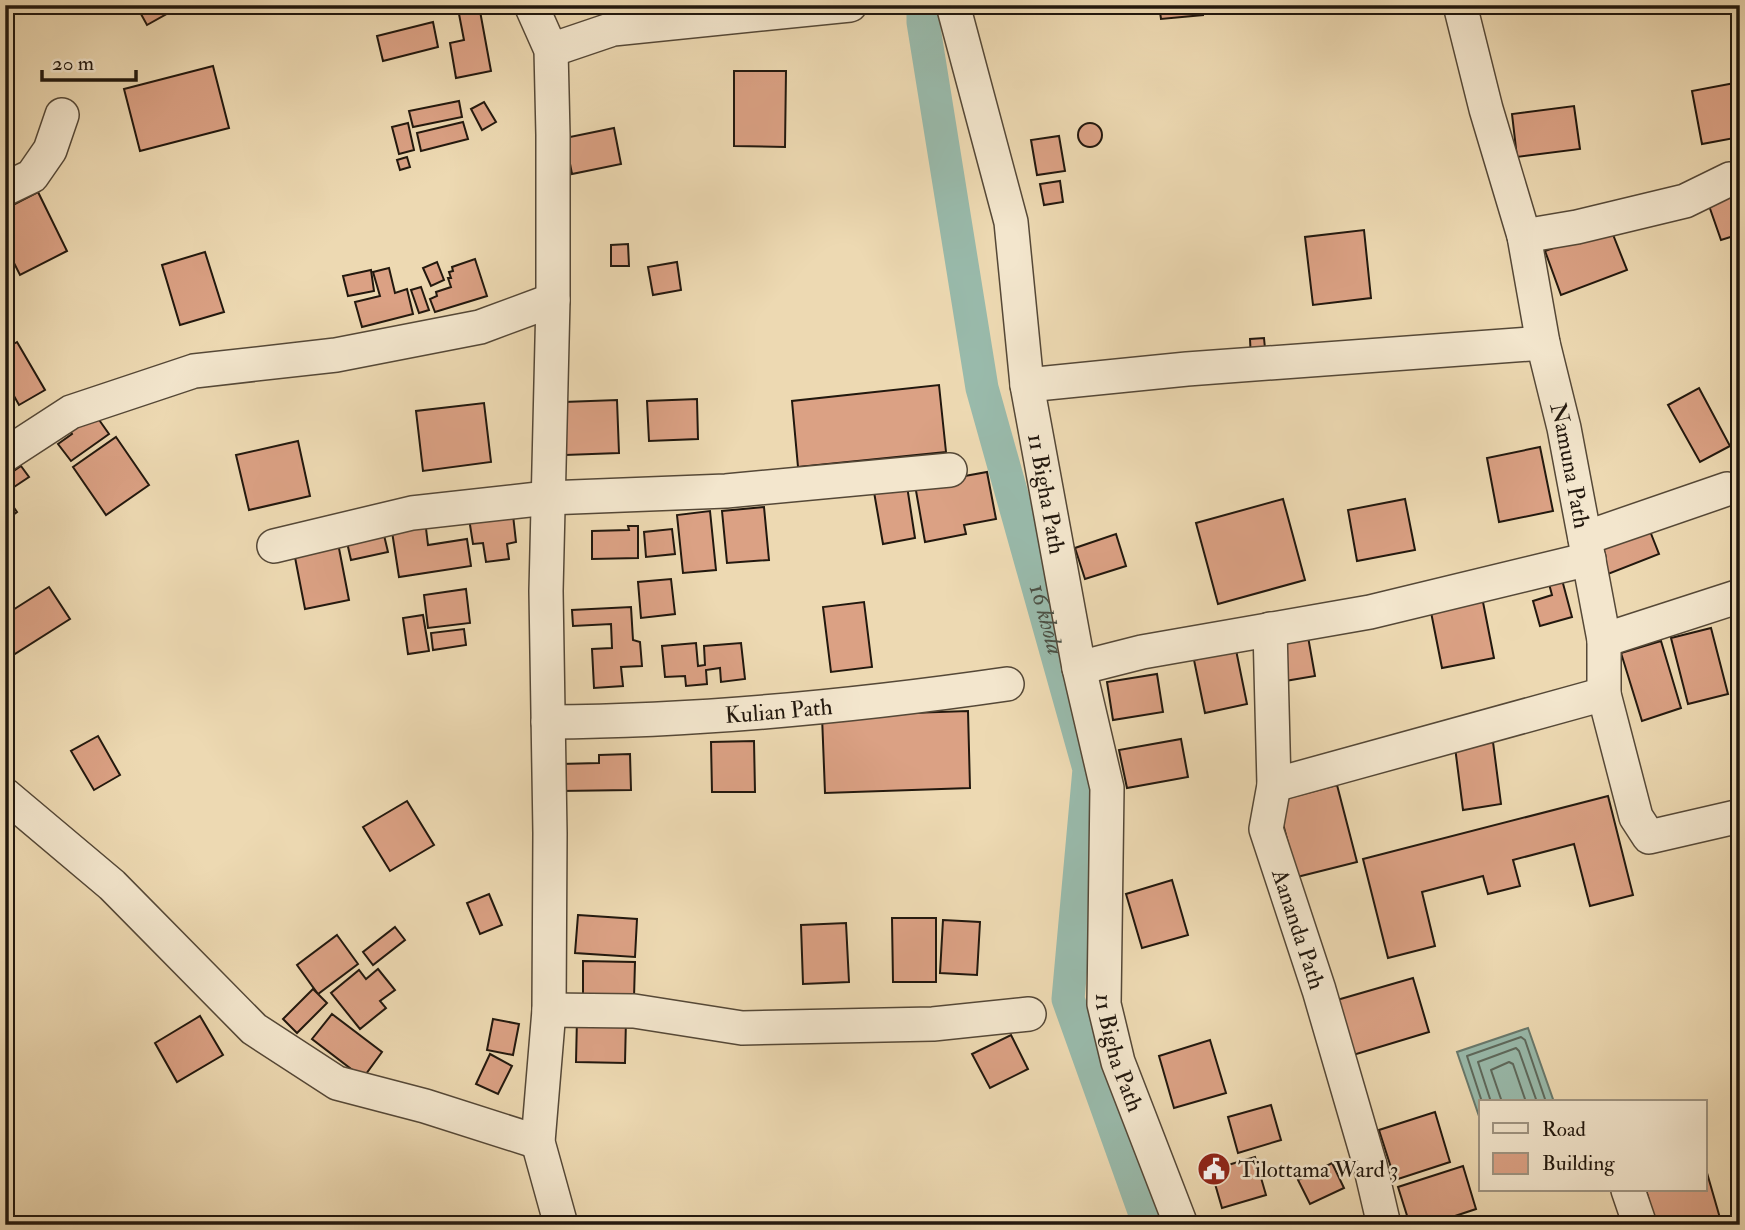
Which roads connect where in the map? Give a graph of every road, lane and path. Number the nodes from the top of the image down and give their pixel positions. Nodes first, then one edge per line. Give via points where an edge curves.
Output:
1 (531, 5) edge
2 (850, 5) edge
3 (953, 5) edge
4 (1460, 5) edge
5 (551, 50) junction
6 (62, 116) dead end
7 (1730, 180) dead end
8 (5, 189) edge
9 (1524, 236) junction
10 (554, 300) junction
11 (1543, 343) junction
12 (1027, 385) junction
13 (5, 455) edge
14 (950, 470) dead end
15 (1727, 489) dead end
16 (547, 498) junction
17 (274, 546) dead end
18 (1587, 548) junction
19 (1740, 596) edge
20 (1270, 629) junction
21 (1604, 640) junction
22 (1079, 668) junction
23 (1007, 684) dead end
24 (1604, 694) junction
25 (548, 722) junction
26 (1274, 785) junction
27 (5, 796) edge
28 (1740, 816) edge
29 (549, 1010) junction
30 (1029, 1014) dead end
31 (538, 1142) junction
32 (1629, 1192) edge
33 (561, 1225) edge
34 (1181, 1225) edge
35 (1384, 1225) edge
36 (1640, 1225) edge

1 - 5 street
2 - 5 street via 613,29
3 - 12 street, 11 Bigha Path via 1012,222
4 - 9 street, Namuna Path
5 - 10 street
6 - 8 street via 50,150 32,176
7 - 9 street via 1685,201
9 - 11 street, Namuna Path
10 - 13 street via 467,330 336,355 194,371 71,412
10 - 16 street
11 - 12 street
11 - 18 street, Namuna Path
12 - 22 street, 11 Bigha Path
14 - 16 street via 726,491
15 - 18 street
16 - 17 street via 412,513
16 - 25 street
18 - 20 street via 1370,612
18 - 21 street, Namuna Path
19 - 21 street
20 - 22 street
20 - 26 street, Aananda Path
21 - 24 street, Namuna Path
22 - 34 street, 11 Bigha Path via 1107,788 1104,1004 1118,1062
23 - 25 street, Kulian Path via 755,712
24 - 26 street
24 - 28 street, Namuna Path via 1636,817 1649,837
25 - 29 street
26 - 35 street, Aananda Path via 1266,830 1323,1003
27 - 31 street via 113,885 254,1029 337,1083
29 - 30 street via 634,1010 741,1028 933,1024
29 - 31 street
31 - 33 street
32 - 36 street

